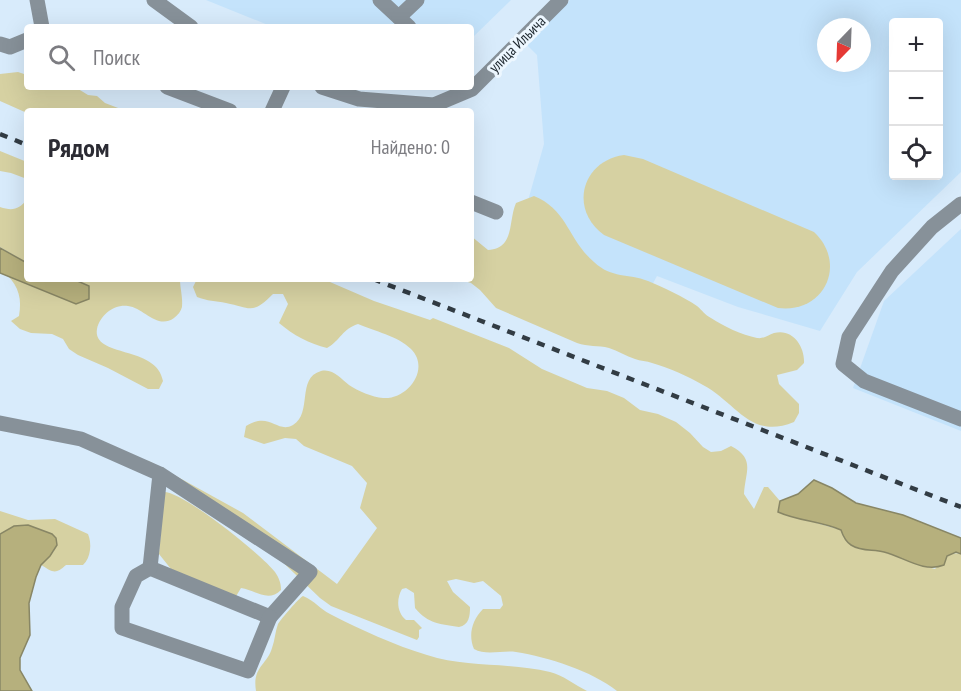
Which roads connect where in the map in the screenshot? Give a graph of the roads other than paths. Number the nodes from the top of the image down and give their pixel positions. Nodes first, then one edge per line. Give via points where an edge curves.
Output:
1 (154, 0) edge
2 (380, 0) edge
3 (417, 0) edge
4 (561, 0) edge
5 (37, 2) edge
6 (403, 14) edge
7 (41, 24) edge
8 (187, 24) edge
9 (24, 41) edge
10 (0, 44) edge
11 (474, 85) edge
12 (175, 90) edge
13 (282, 90) edge
14 (331, 90) edge
15 (467, 90) edge
16 (222, 108) edge
17 (273, 108) edge
18 (474, 203) edge
19 (961, 204) edge
20 (496, 212) dead end
21 (961, 419) edge
22 (0, 423) edge
23 (160, 474) junction
24 (150, 568) junction
25 (270, 617) junction

1 - 8 street
2 - 6 street
3 - 6 street
4 - 11 street, улица Ильича
5 - 7 street
9 - 10 street via 10,47
12 - 16 street
13 - 17 street
14 - 15 street via 359,99 434,105
18 - 20 street
19 - 21 street via 933,227 892,271 849,337 843,364 864,381
22 - 23 street via 81,439
23 - 24 street
23 - 25 street via 310,572
24 - 25 street
24 - 25 street via 136,576 122,607 122,628 248,671

